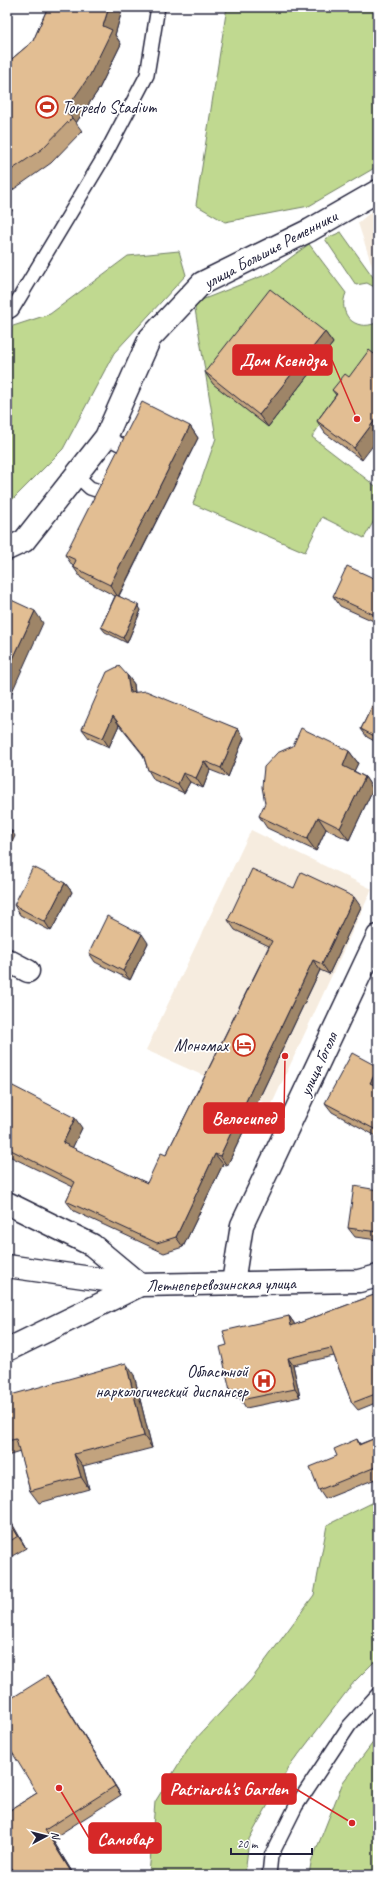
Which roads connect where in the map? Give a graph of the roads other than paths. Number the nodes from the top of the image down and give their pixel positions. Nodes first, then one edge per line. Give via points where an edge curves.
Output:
1 (158, 7) edge
2 (378, 191) edge
3 (7, 312) edge
4 (76, 475) junction
5 (96, 490) edge
6 (7, 549) edge
7 (378, 936) edge
8 (7, 960) edge
9 (28, 971) dead end
10 (7, 1203) edge
11 (7, 1266) edge
12 (378, 1276) edge
13 (232, 1283) junction
14 (140, 1285) junction
15 (7, 1350) edge
16 (378, 1694) edge
17 (269, 1875) edge

1 - 3 lane via 147,74 104,157 12,310
2 - 4 street, улица Большие Ременники via 310,230 202,283 150,338 114,442
4 - 5 lane
4 - 6 street, улица Большие Ременники via 24,541
7 - 13 street, улица Гоголя via 242,1225
8 - 9 street
10 - 14 street via 92,1245
11 - 14 street
12 - 13 street, Летнеперевозинская улица via 359,1281
13 - 14 street, Летнеперевозинская улица
14 - 15 street, Летнеперевозинская улица
16 - 17 lane via 349,1726 296,1806 271,1856

